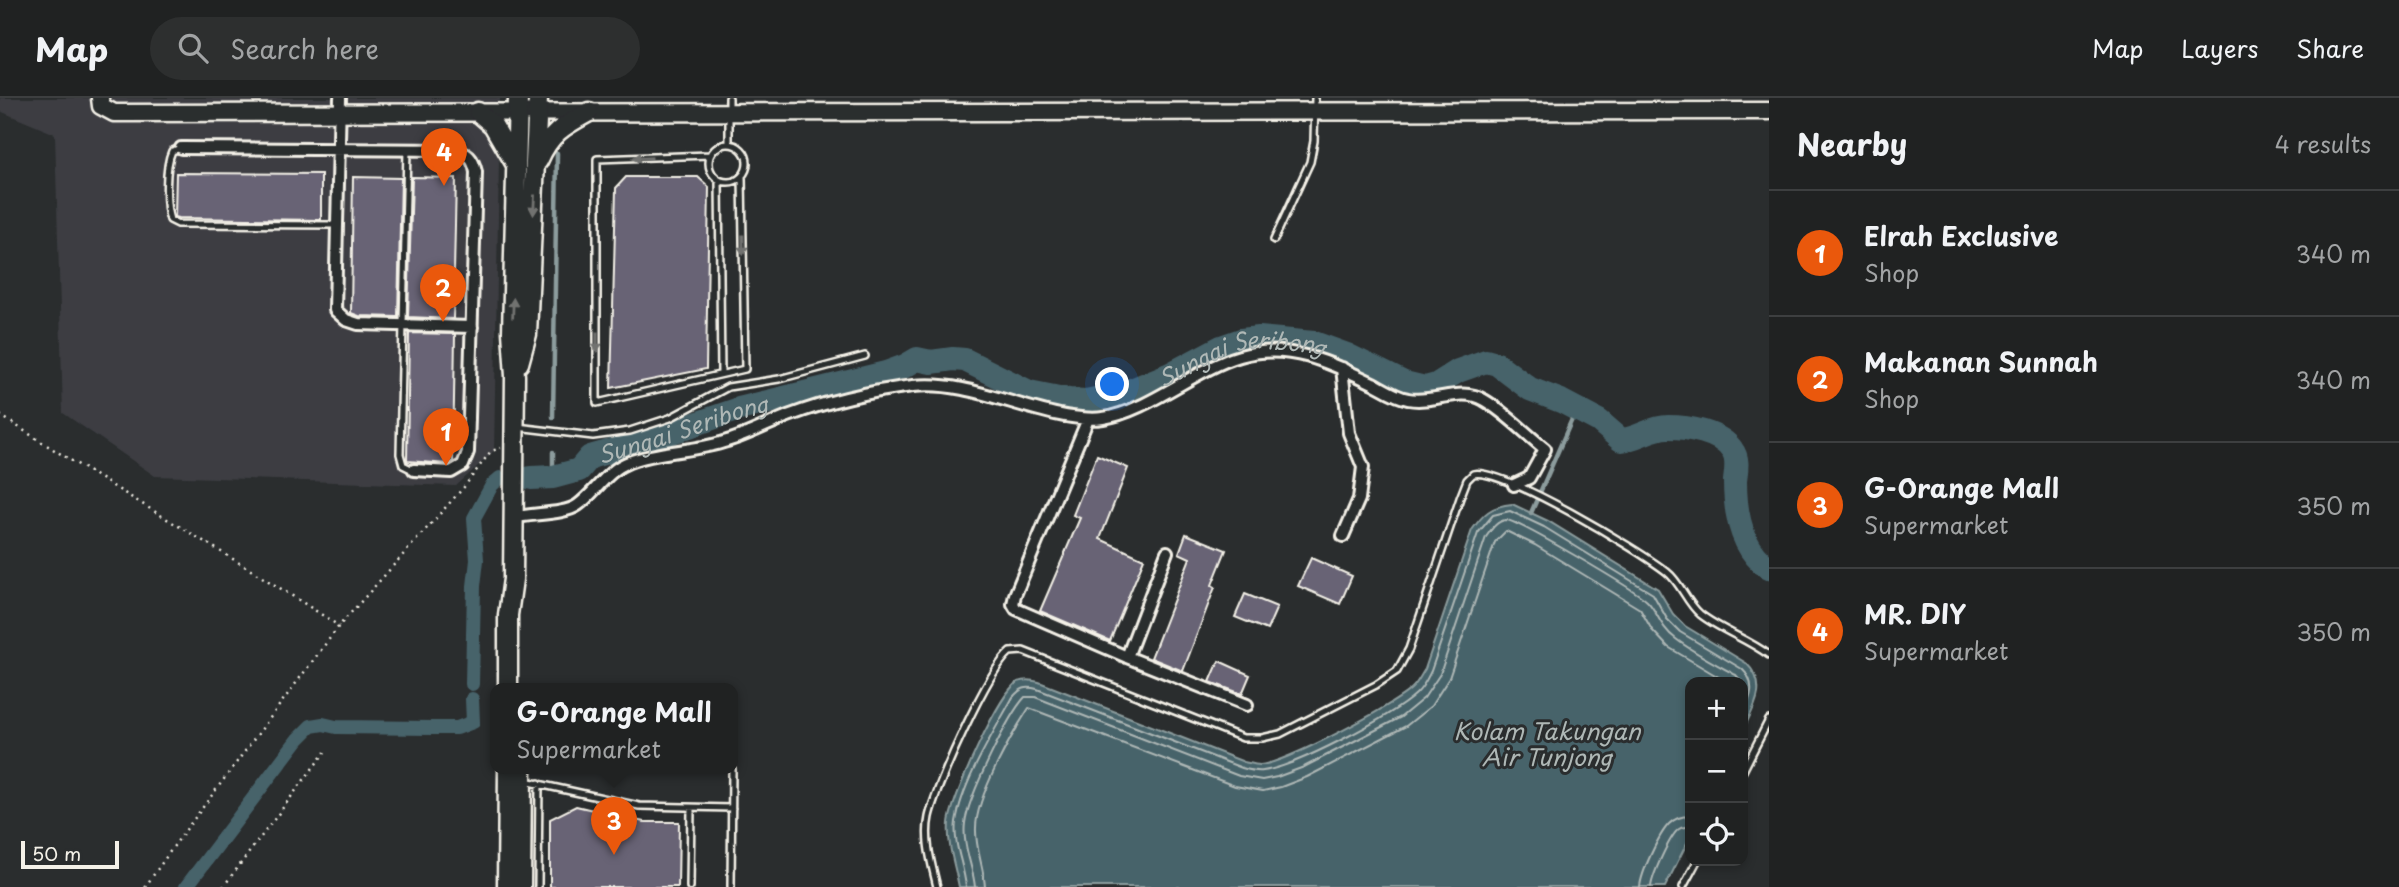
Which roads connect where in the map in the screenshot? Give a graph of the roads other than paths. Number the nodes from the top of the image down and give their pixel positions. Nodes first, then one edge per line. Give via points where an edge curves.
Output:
1 (100, 98) edge
2 (517, 105) edge
3 (538, 105) edge
4 (729, 105) edge
5 (1282, 105) edge
6 (1315, 105) edge
7 (340, 106) edge
8 (478, 111) junction
9 (1769, 111) edge
10 (589, 112) junction
11 (729, 144) junction
12 (181, 148) joint
13 (339, 150) junction
14 (407, 150) junction
15 (710, 155) junction
16 (517, 166) junction
17 (536, 168) junction
18 (742, 176) junction
19 (719, 180) junction
20 (337, 225) junction
21 (1274, 240) dead end
22 (403, 326) junction
23 (472, 327) junction
24 (865, 356) dead end
25 (1342, 368) junction
26 (721, 374) junction
27 (515, 376) junction
28 (1088, 419) junction
29 (514, 426) junction
30 (414, 470) joint
31 (1514, 485) junction
32 (513, 518) junction
33 (1343, 536) dead end
34 (1167, 552) dead end
35 (513, 579) junction
36 (1769, 654) edge
37 (1127, 657) junction
38 (508, 683) edge
39 (519, 683) edge
40 (1247, 705) dead end
41 (1769, 720) edge
42 (1748, 761) edge
43 (732, 774) edge
44 (520, 776) edge
45 (691, 808) junction
46 (732, 808) junction
47 (523, 817) junction
48 (1694, 866) edge
49 (507, 887) edge
50 (521, 887) edge
51 (538, 887) edge
52 (690, 887) edge
53 (731, 887) edge
54 (937, 887) edge
55 (1683, 887) edge

1 - 7 street via 101,106 114,113
2 - 3 street
2 - 8 street
2 - 16 main road
3 - 10 street
3 - 17 main road
4 - 5 street
4 - 10 street
4 - 11 lane
5 - 6 street
6 - 9 street
6 - 21 lane via 1310,162
7 - 8 street
7 - 13 street
8 - 16 main road via 493,125
10 - 17 main road via 552,135
11 - 15 lane
11 - 18 lane via 741,148 747,159
12 - 13 street
12 - 20 lane via 172,151 168,159 167,212 177,224
13 - 14 street
13 - 20 street
14 - 22 lane
14 - 23 street via 464,152 474,163
15 - 19 lane via 711,172
15 -> 26 lane via 597,159 597,403
27 -> 16 main road
17 -> 27 main road via 527,334
18 - 19 lane via 731,182
18 -> 26 lane via 745,369
19 - 26 lane
20 - 22 street via 335,310 358,324
22 - 23 street
22 - 30 lane via 400,454 403,464
23 - 30 street via 468,452 463,465 451,471
24 - 29 lane via 728,387 670,418 630,431 593,436
25 - 28 street via 1296,353 1241,355 1125,412
25 - 31 street via 1404,398 1430,400 1461,394 1485,400 1545,449 1530,478
25 - 33 street via 1349,433 1363,467 1359,499
27 - 29 main road
28 - 32 street via 959,388 911,386 826,404 724,442 626,463 576,507
28 - 37 street via 1013,604 1021,612
29 - 32 main road
31 - 36 lane via 1545,498 1669,573 1700,614
31 - 54 lane via 1485,473 1467,480 1409,649 1397,671 1280,734 1243,738 1023,651 1010,652 999,664 955,750 929,816
32 - 35 main road
34 - 37 street
35 - 38 main road
35 - 39 main road
37 - 40 street
41 - 42 lane
43 - 46 lane
44 - 45 lane via 639,806
44 - 47 main road
45 - 46 lane
45 - 52 lane
46 - 53 lane
47 - 49 main road
47 - 50 main road
47 - 51 lane
48 - 55 lane

